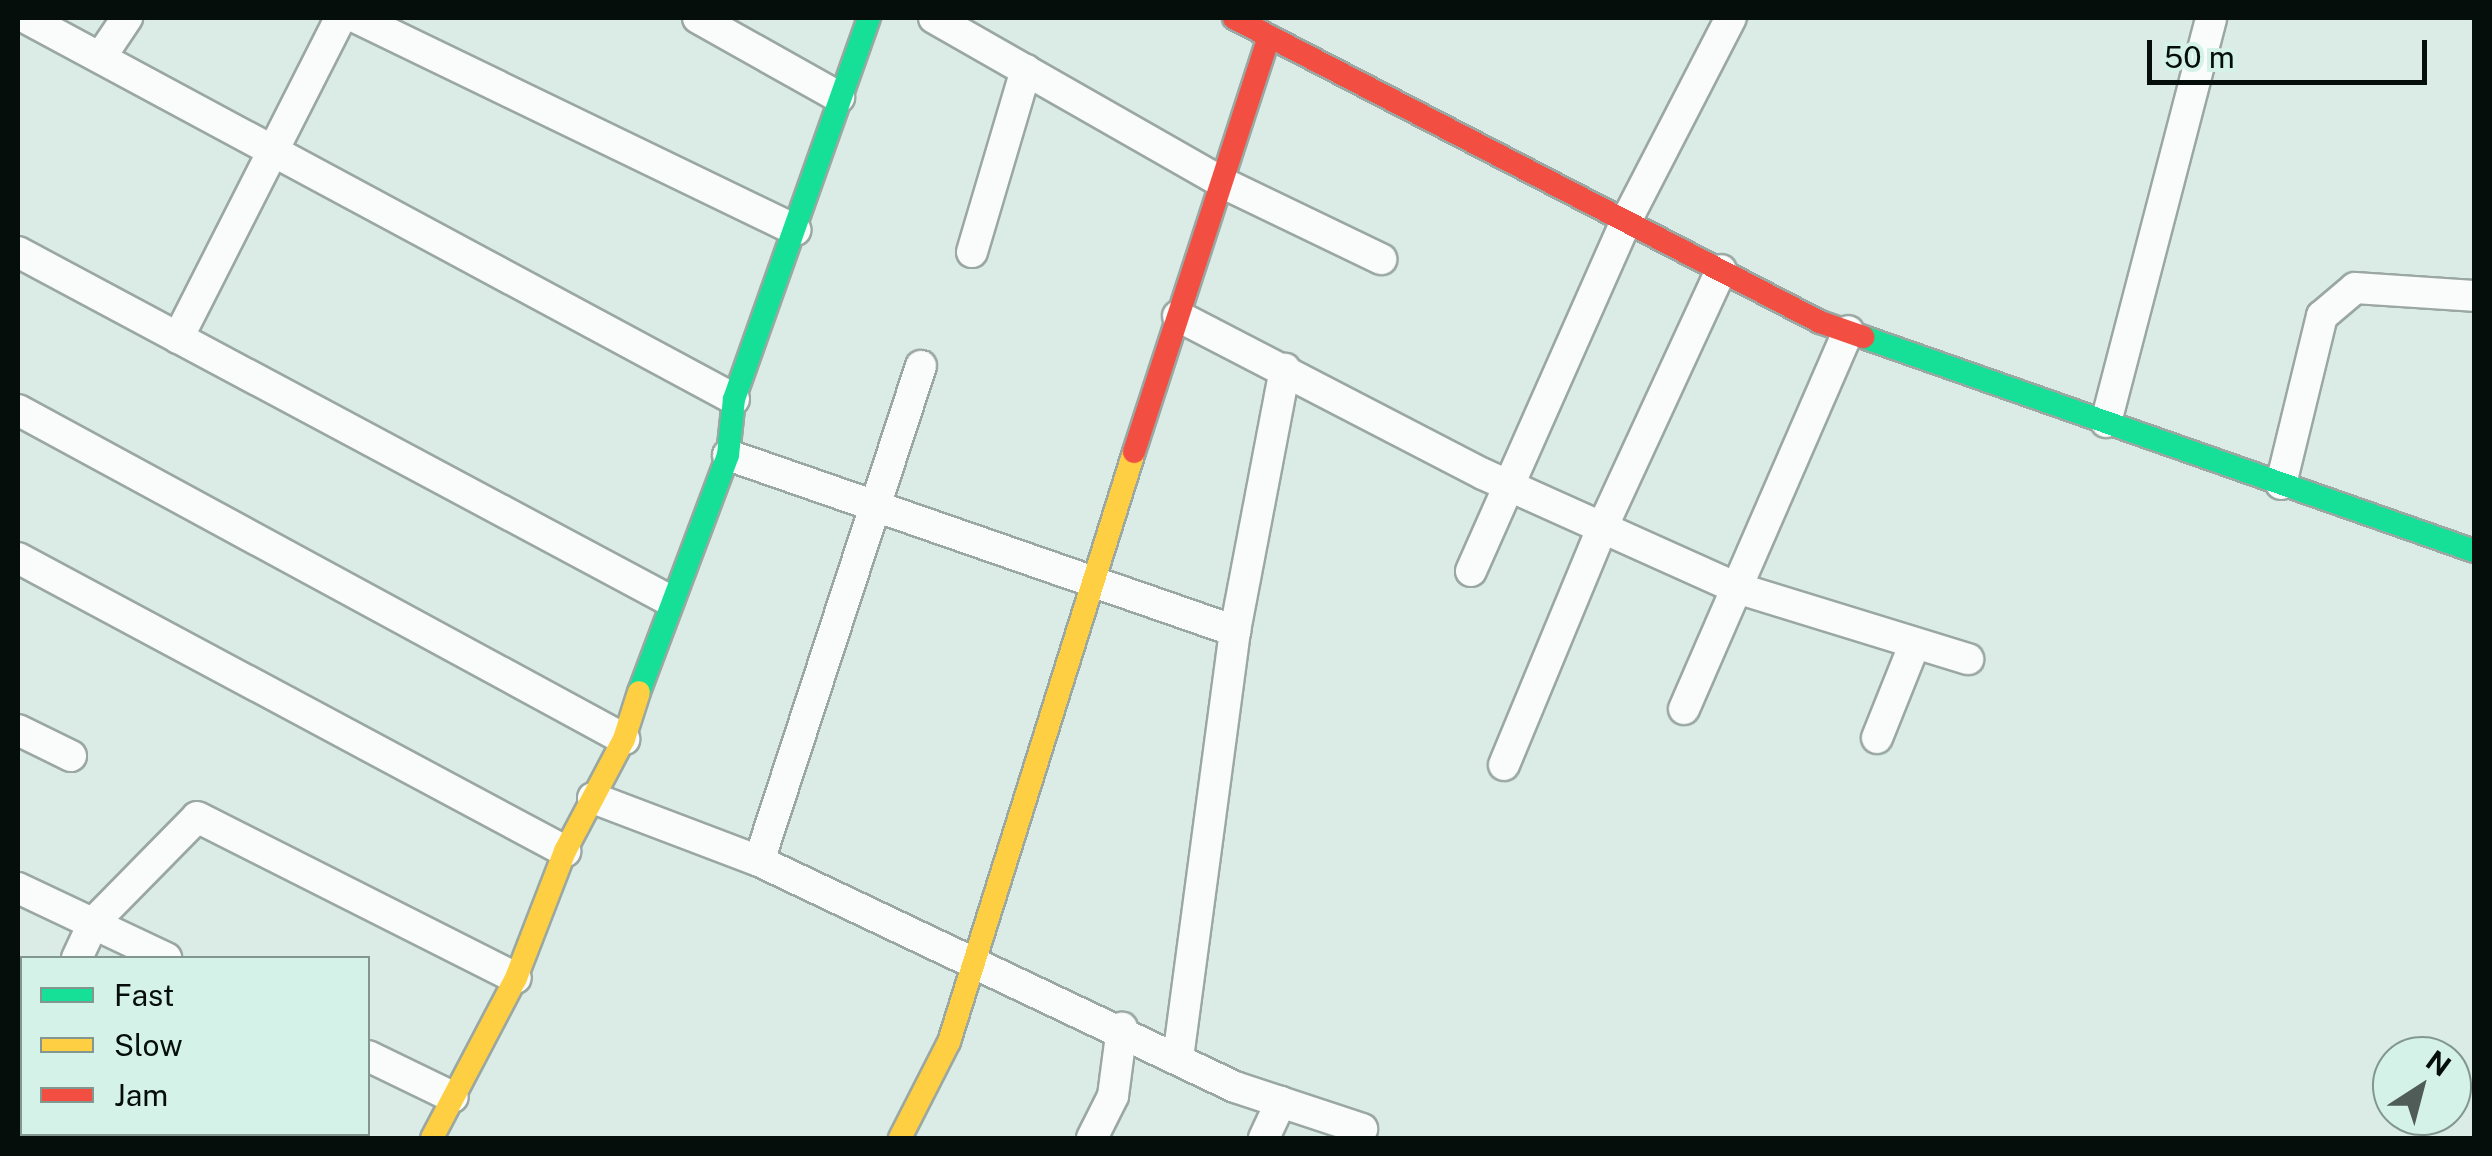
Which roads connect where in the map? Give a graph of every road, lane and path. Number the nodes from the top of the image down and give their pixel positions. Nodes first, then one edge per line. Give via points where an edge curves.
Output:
1 (26, 18) edge
2 (126, 18) edge
3 (340, 18) edge
4 (358, 18) edge
5 (698, 18) edge
6 (869, 18) edge
7 (934, 18) edge
8 (1234, 18) edge
9 (1731, 18) edge
10 (2211, 18) edge
11 (1269, 36) junction
12 (102, 55) junction
13 (1026, 70) junction
14 (839, 97) junction
15 (276, 150) junction
16 (1221, 182) junction
17 (1626, 221) junction
18 (795, 230) junction
19 (18, 252) edge
20 (972, 252) dead end
21 (1381, 258) dead end
22 (1721, 270) junction
23 (2474, 296) edge
24 (1178, 316) junction
25 (1848, 332) junction
26 (178, 338) junction
27 (921, 366) dead end
28 (1284, 369) junction
29 (734, 399) junction
30 (18, 410) edge
31 (2106, 422) junction
32 (728, 454) junction
33 (2281, 484) junction
34 (1508, 485) junction
35 (879, 506) junction
36 (1602, 528) junction
37 (2474, 551) edge
38 (18, 558) edge
39 (1470, 571) dead end
40 (1092, 580) junction
41 (1737, 588) junction
42 (668, 600) junction
43 (1235, 631) junction
44 (1915, 643) junction
45 (1968, 659) dead end
46 (1684, 709) dead end
47 (18, 730) edge
48 (624, 738) junction
49 (1877, 738) dead end
50 (71, 756) dead end
51 (1504, 764) dead end
52 (592, 798) junction
53 (565, 850) junction
54 (759, 861) junction
55 (18, 888) edge
56 (93, 924) junction
57 (78, 956) edge
58 (162, 956) edge
59 (971, 958) junction
60 (516, 978) junction
61 (1122, 1028) junction
62 (370, 1057) edge
63 (1178, 1058) junction
64 (453, 1097) junction
65 (1281, 1102) junction
66 (1362, 1129) dead end
67 (432, 1138) edge
68 (900, 1138) edge
69 (1092, 1138) edge
70 (1264, 1138) edge

1 - 12 street
2 - 12 street
3 - 15 street
4 - 18 street
5 - 14 street
6 - 14 street
7 - 13 street
8 - 11 street
9 - 17 street
10 - 31 street
11 - 16 street
11 - 17 street
12 - 15 street
13 - 16 street
13 - 20 street
14 - 18 street
15 - 26 street
15 - 29 street
16 - 21 street
16 - 24 street
17 - 22 street
17 - 34 street
18 - 29 street
19 - 26 street
22 - 25 street
22 - 36 street
23 - 33 street via 2355,288 2322,316
24 - 28 street
24 - 40 street
25 - 31 street
25 - 41 street
26 - 42 street
27 - 35 street
28 - 34 street
28 - 43 street
29 - 32 street
30 - 48 street
31 - 33 street
32 - 35 street
32 - 42 street
33 - 37 street
34 - 36 street
34 - 39 street
35 - 40 street
35 - 54 street
36 - 41 street
36 - 51 street
38 - 53 street
40 - 43 street
40 - 59 street
41 - 44 street
41 - 46 street
42 - 48 street
43 - 63 street
44 - 45 street
44 - 49 street
47 - 50 street
48 - 52 street
52 - 53 street
52 - 54 street
53 - 60 street
54 - 59 street
55 - 56 street
56 - 57 street
56 - 58 street
56 - 60 street via 197,817
59 - 61 street
59 - 68 street via 949,1042
60 - 64 street
61 - 63 street
61 - 69 street via 1113,1096
62 - 64 street
63 - 65 street
64 - 67 street
65 - 66 street
65 - 70 street

